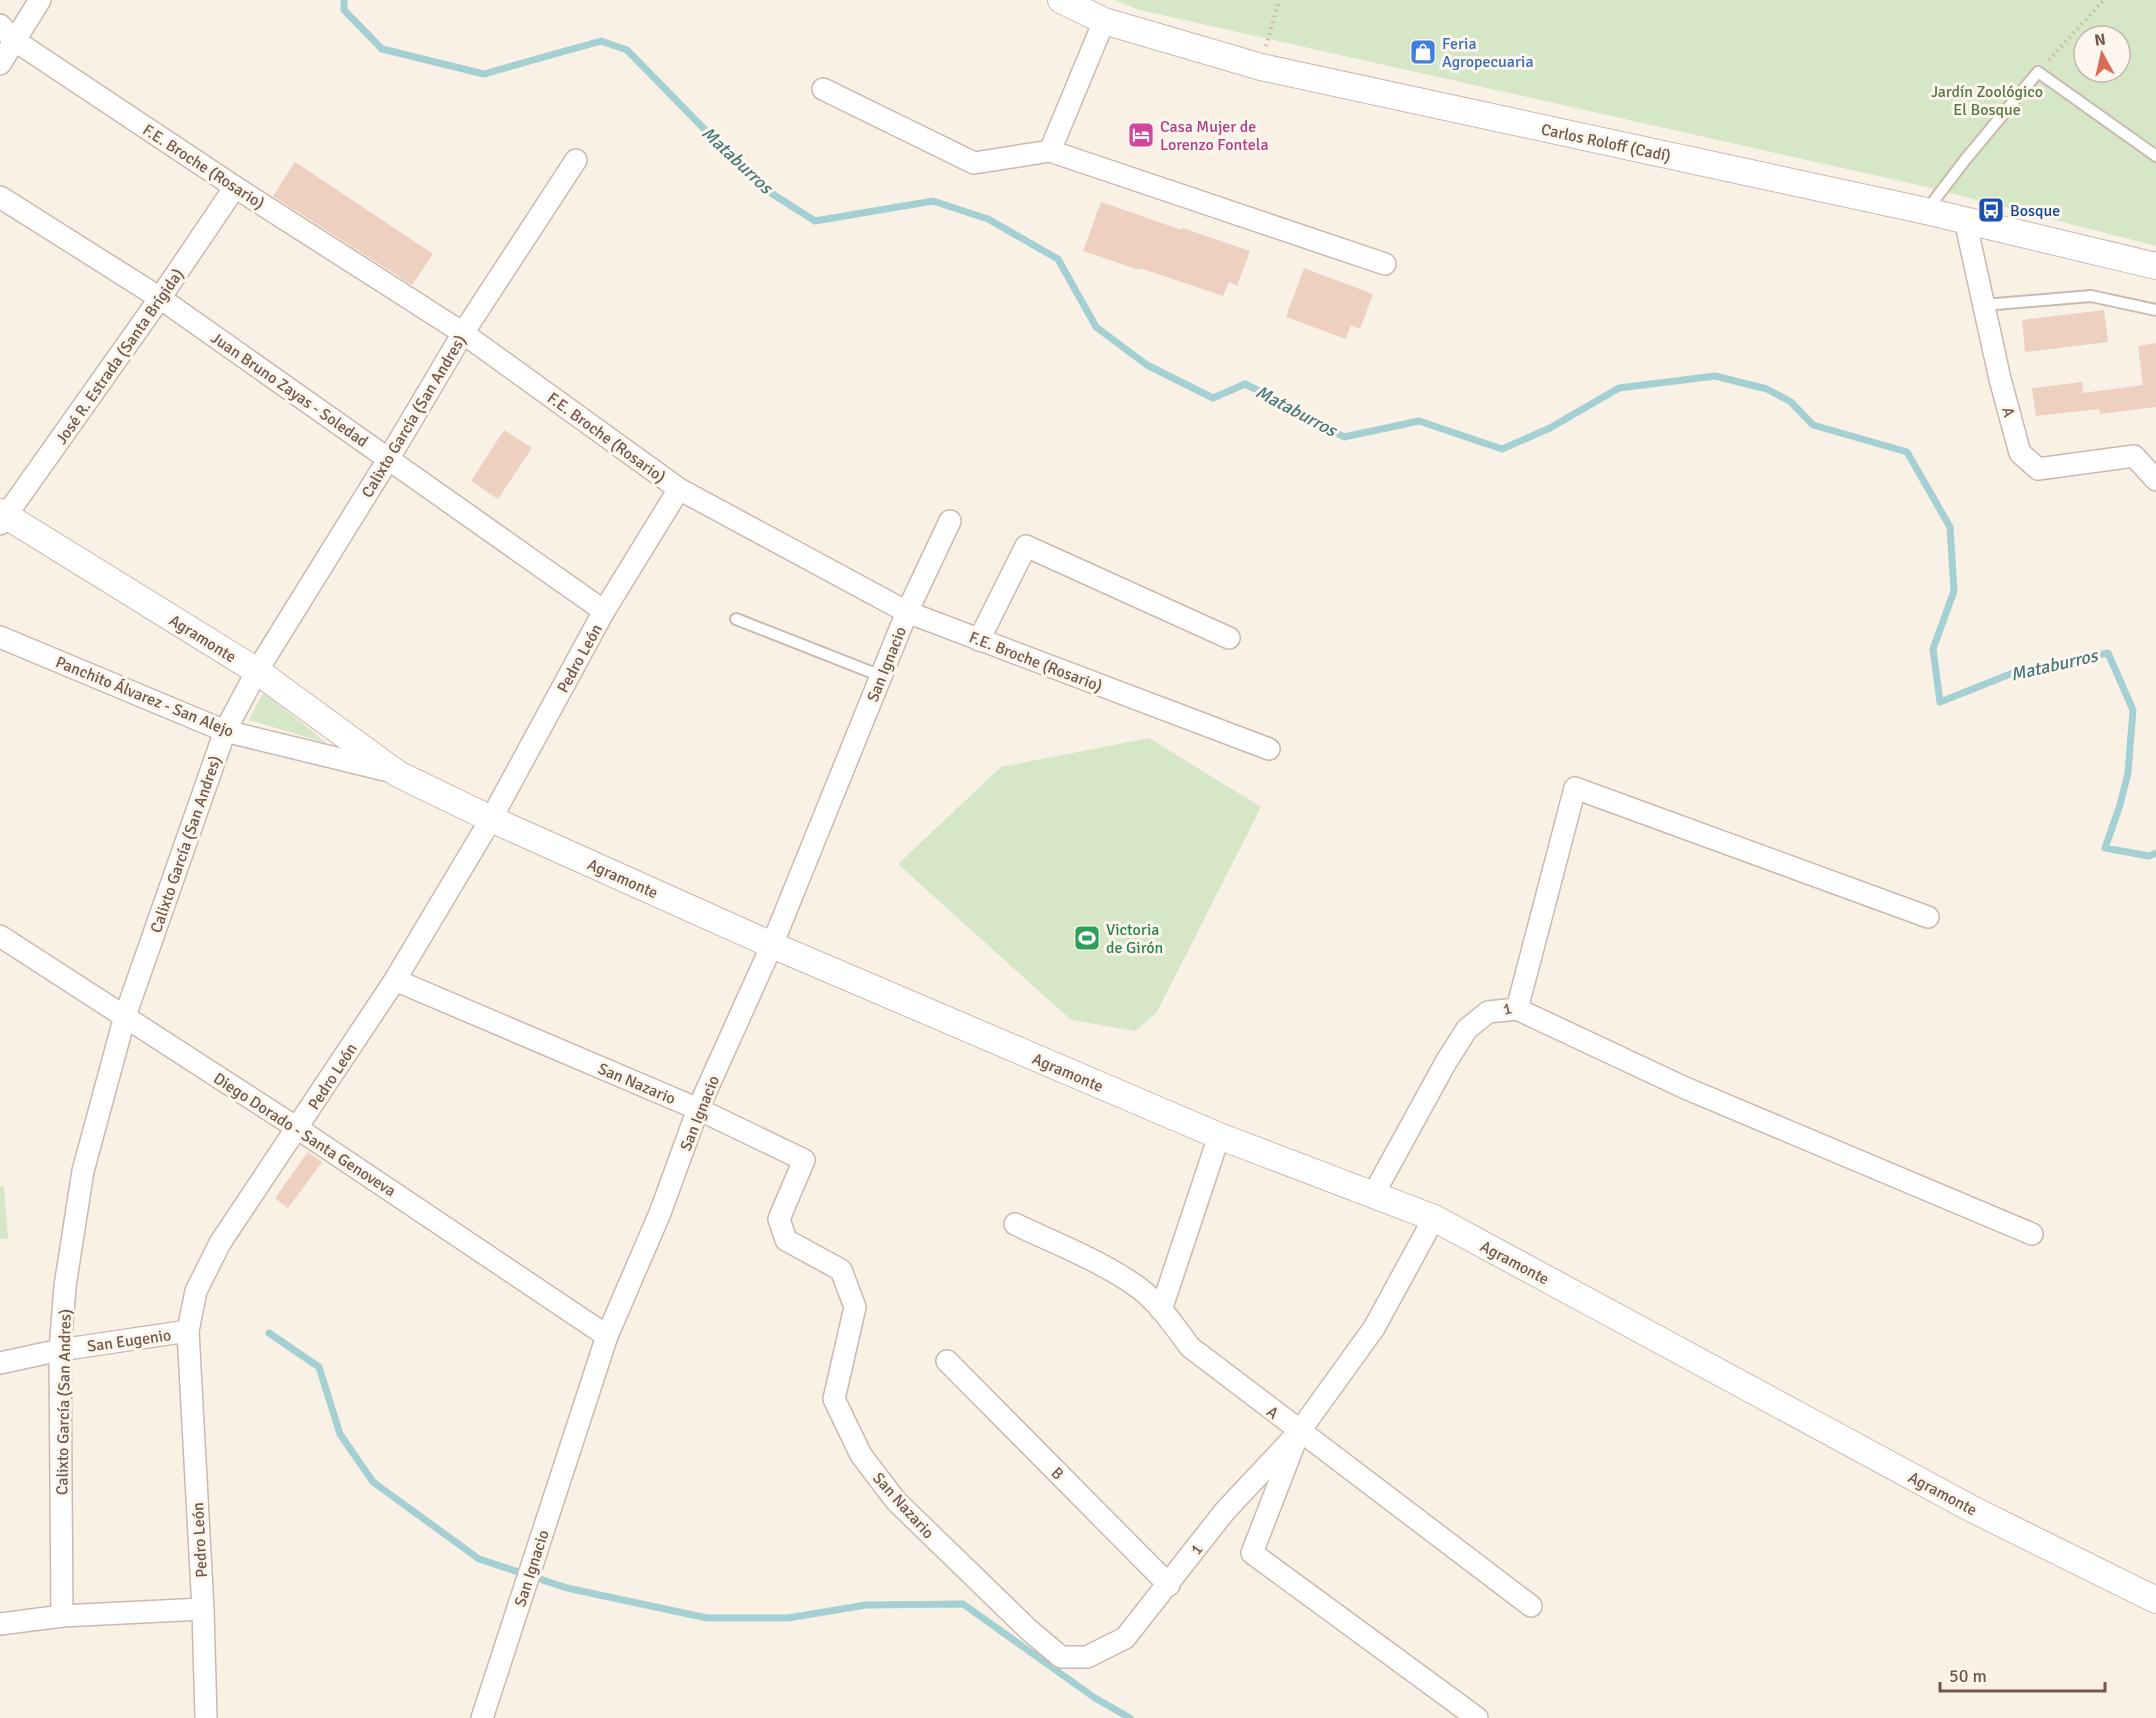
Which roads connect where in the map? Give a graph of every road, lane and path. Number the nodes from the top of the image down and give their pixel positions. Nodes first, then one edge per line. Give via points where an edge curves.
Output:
1 (39, 0) edge
2 (1061, 0) edge
3 (1279, 0) edge
4 (2103, 0) edge
5 (1104, 21) junction
6 (7, 33) edge
7 (0, 63) edge
8 (1261, 67) junction
9 (2038, 72) junction
10 (823, 88) dead end
11 (1050, 151) junction
12 (2156, 156) edge
13 (576, 160) dead end
14 (235, 187) junction
15 (0, 197) edge
16 (1926, 211) junction
17 (1965, 220) junction
18 (1385, 264) dead end
19 (2156, 266) edge
20 (160, 298) junction
21 (1984, 305) junction
22 (2156, 310) edge
23 (463, 333) junction
24 (389, 458) junction
25 (2156, 480) edge
26 (679, 489) junction
27 (2, 517) edge
28 (950, 521) dead end
29 (604, 611) junction
30 (907, 612) junction
31 (736, 619) dead end
32 (0, 637) edge
33 (1228, 638) dead end
34 (979, 640) junction
35 (257, 671) junction
36 (881, 676) junction
37 (225, 731) junction
38 (1269, 749) dead end
39 (398, 774) junction
40 (491, 819) junction
41 (1928, 917) dead end
42 (0, 936) edge
43 (772, 945) junction
44 (395, 980) junction
45 (1516, 1009) junction
46 (125, 1016) junction
47 (698, 1109) junction
48 (297, 1128) junction
49 (1219, 1136) junction
50 (1373, 1195) junction
51 (1434, 1218) junction
52 (1015, 1224) dead end
53 (2032, 1234) dead end
54 (1161, 1310) junction
55 (188, 1331) junction
56 (607, 1336) junction
57 (60, 1350) junction
58 (947, 1361) dead end
59 (0, 1364) edge
60 (1299, 1432) junction
61 (1169, 1585) junction
62 (2156, 1600) edge
63 (1531, 1606) dead end
64 (203, 1609) junction
65 (62, 1616) junction
66 (0, 1624) edge
67 (1087, 1657) joint
68 (206, 1718) edge
69 (482, 1718) edge
70 (1477, 1718) edge

1 - 6 street
2 - 5 street, Carlos Roloff (Cadí)
3 - 8 path
4 - 9 path
5 - 8 street, Carlos Roloff (Cadí)
5 - 11 street
6 - 7 street
6 - 14 street, F.E. Broche (Rosario)
8 - 16 street, Carlos Roloff (Cadí)
9 - 12 lane
9 - 16 lane
10 - 11 street via 974,163
11 - 18 street
13 - 23 street, Calixto García (San Andres)
14 - 20 street, José R. Estrada (Santa Brígida)
14 - 23 street, F.E. Broche (Rosario)
15 - 20 street, Juan Bruno Zayas - Soledad
16 - 17 street, Carlos Roloff (Cadí)
17 - 19 street, Carlos Roloff (Cadí)
17 - 21 street, A
20 - 24 street, Juan Bruno Zayas - Soledad
20 - 27 street, José R. Estrada (Santa Brígida)
21 - 22 lane via 2091,296
21 - 25 street, A via 2019,453 2038,469 2134,456
23 - 24 street, Calixto García (San Andres)
23 - 26 street, F.E. Broche (Rosario)
24 - 29 street, Juan Bruno Zayas - Soledad
24 - 35 street, Calixto García (San Andres)
26 - 29 street, Pedro León
26 - 30 street, F.E. Broche (Rosario)
27 - 35 street, Agramonte
28 - 30 street, San Ignacio
29 - 40 street, Pedro León
30 - 34 street, F.E. Broche (Rosario)
30 - 36 street, San Ignacio
31 - 36 lane
32 - 37 street, Panchito Álvarez - San Alejo
33 - 34 street via 1026,546
34 - 38 street, F.E. Broche (Rosario)
35 - 37 street, Calixto García (San Andres)
35 - 39 street, Agramonte
36 - 43 street, San Ignacio
37 - 39 street, Panchito Álvarez - San Alejo
37 - 46 street, Calixto García (San Andres)
39 - 40 street, Agramonte
40 - 43 street, Agramonte
40 - 44 street, Pedro León
41 - 45 street, 1 via 1575,788
42 - 46 street, Diego Dorado - Santa Genoveva
43 - 47 street, San Ignacio
43 - 49 street, Agramonte
44 - 47 street, San Nazario
44 - 48 street, Pedro León
45 - 50 street, 1 via 1488,1012 1467,1029
45 - 53 street via 1683,1087
46 - 48 street, Diego Dorado - Santa Genoveva
46 - 57 street, Calixto García (San Andres) via 83,1171 65,1286
47 - 56 street, San Ignacio via 660,1213
47 - 67 street, San Nazario via 804,1160 779,1219 786,1240 841,1270 855,1307 834,1399 861,1455 896,1501 1029,1630 1061,1657
48 - 55 street, Pedro León via 220,1244 196,1290
48 - 56 street, Diego Dorado - Santa Genoveva
49 - 50 street, Agramonte
49 - 54 street
50 - 51 street, Agramonte
51 - 60 street, 1 via 1374,1328
51 - 62 street, Agramonte via 1972,1509
52 - 54 street, A via 1108,1269 1140,1288
54 - 60 street, A via 1190,1347
55 - 57 street, San Eugenio
55 - 64 street, Pedro León
56 - 69 street, San Ignacio
57 - 59 street, San Eugenio
57 - 65 street, Calixto García (San Andres)
58 - 61 street, B
60 - 61 street, 1 via 1226,1511
60 - 63 street, A
60 - 70 street, 1 via 1252,1553
61 - 67 street, 1 via 1125,1638
64 - 65 street
64 - 68 street, Pedro León
65 - 66 street

